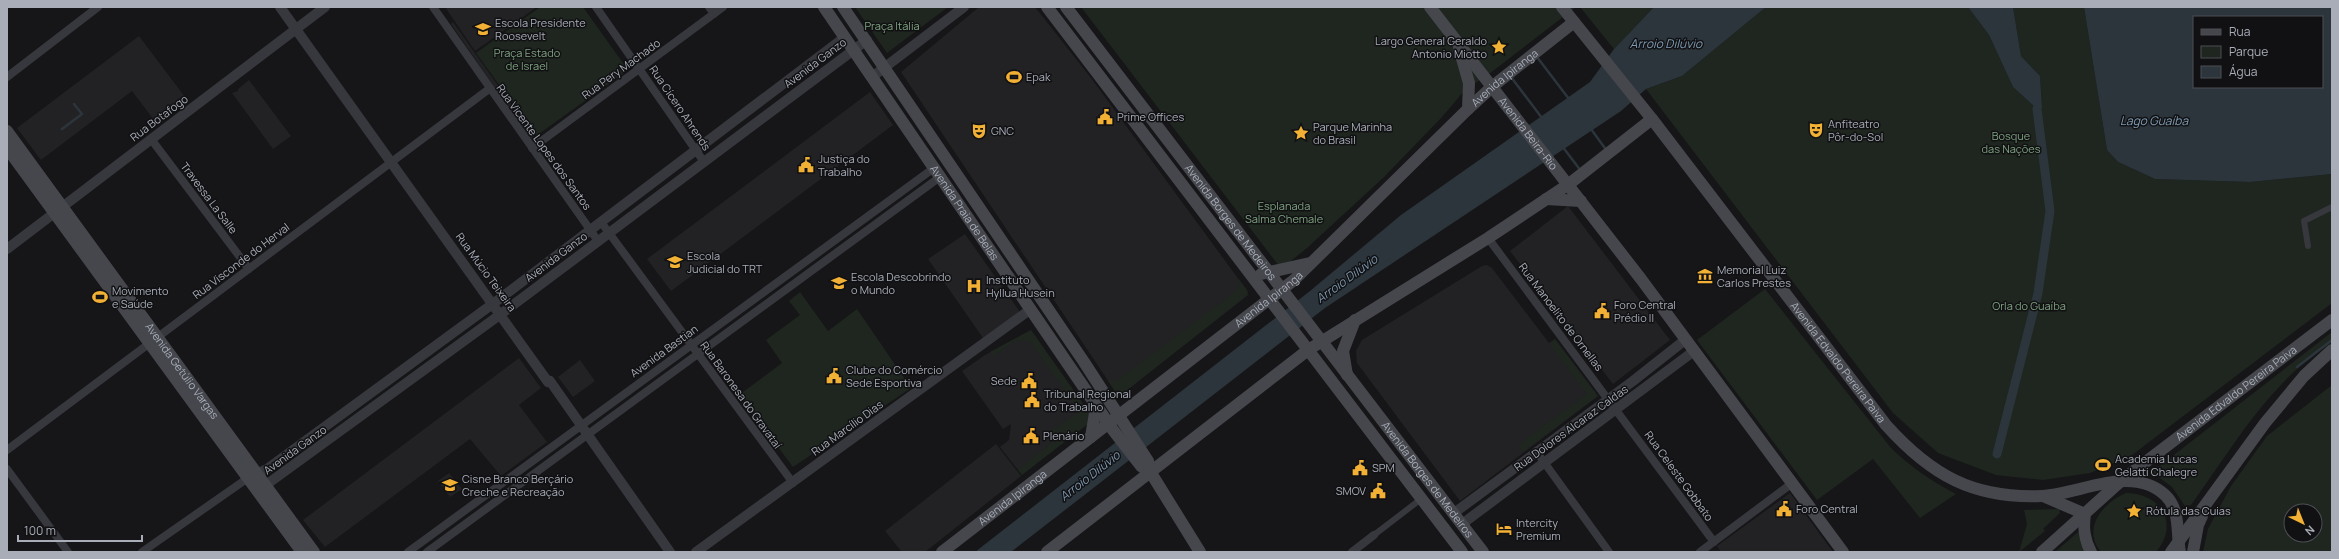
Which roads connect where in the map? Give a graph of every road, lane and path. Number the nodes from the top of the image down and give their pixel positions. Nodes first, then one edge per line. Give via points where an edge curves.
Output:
1 (98, 7) edge
2 (280, 7) edge
3 (325, 7) edge
4 (433, 7) edge
5 (596, 7) edge
6 (723, 7) edge
7 (824, 7) edge
8 (843, 7) edge
9 (964, 7) edge
10 (1047, 7) edge
11 (1066, 7) edge
12 (1430, 7) edge
13 (1562, 7) edge
14 (712, 10) edge
15 (1574, 22) junction
16 (296, 29) junction
17 (845, 38) junction
18 (867, 40) junction
19 (1457, 41) junction
20 (854, 50) junction
21 (885, 67) junction
22 (640, 70) junction
23 (7, 77) edge
24 (872, 77) junction
25 (1493, 86) junction
26 (489, 89) junction
27 (766, 97) junction
28 (775, 109) junction
29 (1468, 109) junction
30 (1652, 119) junction
31 (7, 131) edge
32 (151, 139) junction
33 (7, 148) edge
34 (532, 148) junction
35 (696, 150) junction
36 (391, 162) junction
37 (704, 162) junction
38 (937, 172) junction
39 (1569, 184) junction
40 (1546, 199) junction
41 (1581, 201) junction
42 (2332, 207) edge
43 (58, 210) junction
44 (601, 222) junction
45 (859, 222) junction
46 (590, 230) junction
47 (866, 232) junction
48 (609, 233) junction
49 (1488, 238) junction
50 (598, 241) junction
51 (2308, 246) dead end
52 (7, 249) edge
53 (1311, 263) junction
54 (249, 269) junction
55 (1268, 274) junction
56 (1250, 275) junction
57 (770, 287) junction
58 (1280, 290) junction
59 (777, 296) junction
60 (1269, 299) junction
61 (493, 303) junction
62 (1031, 309) junction
63 (501, 314) junction
64 (1355, 320) junction
65 (2332, 320) edge
66 (1685, 340) junction
67 (1321, 342) junction
68 (156, 344) junction
69 (691, 345) junction
70 (1305, 345) junction
71 (2332, 350) edge
72 (1694, 351) junction
73 (698, 354) junction
74 (1347, 376) junction
75 (1633, 381) junction
76 (377, 389) junction
77 (1641, 392) junction
78 (384, 399) junction
79 (1608, 399) junction
80 (1093, 402) junction
81 (1616, 410) junction
82 (1116, 424) junction
83 (580, 426) junction
84 (587, 436) junction
85 (1090, 437) junction
86 (7, 450) edge
87 (1536, 451) junction
88 (1544, 462) junction
89 (1147, 467) junction
90 (7, 469) edge
91 (252, 476) junction
92 (2122, 480) junction
93 (793, 483) junction
94 (1791, 484) junction
95 (262, 489) junction
96 (2212, 494) junction
97 (2042, 496) junction
98 (1422, 499) junction
99 (1454, 513) junction
100 (1433, 514) junction
101 (2085, 514) junction
102 (1462, 524) junction
103 (437, 531) junction
104 (1374, 535) joint
105 (443, 541) junction
106 (1714, 542) junction
107 (2177, 549) edge
108 (1196, 551) edge
109 (68, 552) edge
110 (142, 552) edge
111 (302, 552) edge
112 (314, 552) edge
113 (408, 552) edge
114 (427, 552) edge
115 (670, 552) edge
116 (696, 552) edge
117 (942, 552) edge
118 (1047, 552) edge
119 (1352, 552) edge
120 (1462, 552) edge
121 (1483, 552) edge
122 (1609, 552) edge
123 (1700, 552) edge
124 (1843, 552) edge
125 (2042, 552) edge
126 (2091, 552) edge
127 (2193, 552) edge

1 - 23 street
2 - 16 street, Rua Múcio Teixeira
3 - 16 street, Rua Botafogo
4 - 26 street, Rua Vicente Lopes dos Santos
5 - 22 street, Rua Cícero Ahrends
6 - 14 street, Rua Pery Machado
7 - 17 main road, Avenida Praia de Belas
8 - 18 main road, Avenida Praia de Belas
9 - 21 street
10 - 56 main road, Avenida Borges de Medeiros
11 - 55 main road, Avenida Borges de Medeiros
12 - 19 main road, Avenida Beira-Rio
13 - 15 main road
14 - 22 street, Rua Pery Machado
15 - 25 main road, Avenida Ipiranga
15 - 30 main road
16 - 32 street, Rua Botafogo
16 - 36 street, Rua Múcio Teixeira
17 - 20 main road, Avenida Praia de Belas
17 - 27 street, Avenida Ganzo
18 - 20 street, Avenida Ganzo
18 - 21 main road, Avenida Praia de Belas
19 - 25 main road, Avenida Beira-Rio
19 - 29 main road via 1469,83
20 - 24 main road, Avenida Praia de Belas
20 - 28 street, Avenida Ganzo
21 - 24 street
21 - 82 main road, Avenida Praia de Belas via 1080,355
22 - 34 street, Rua Pery Machado
22 - 35 street, Rua Cícero Ahrends
24 - 38 main road, Avenida Praia de Belas
25 - 29 main road, Avenida Ipiranga
25 - 39 main road, Avenida Beira-Rio
26 - 34 street, Rua Vicente Lopes dos Santos
26 - 36 street, Rua Visconde do Herval
27 - 28 street
27 - 35 street, Avenida Ganzo
28 - 37 street, Avenida Ganzo
29 - 53 main road, Avenida Ipiranga
30 - 39 main road
30 - 97 main road, Avenida Edvaldo Pereira Paiva via 1906,448 1930,468 1976,489 2006,495
31 - 43 main road, Avenida Getúlio Vargas
32 - 43 street, Rua Botafogo
32 - 54 street, Travessa La Salle
33 - 43 main road, Avenida Getúlio Vargas
34 - 46 street, Rua Vicente Lopes dos Santos
35 - 37 street, Rua Cícero Ahrends
35 - 44 street, Avenida Ganzo
36 - 54 street, Rua Visconde do Herval
36 - 61 street, Rua Múcio Teixeira
37 - 48 street, Avenida Ganzo
38 - 45 street, Avenida Bastian
38 - 47 street, Avenida Bastian
38 - 62 main road, Avenida Praia de Belas
39 - 40 main road
39 - 41 main road
40 - 41 main road
40 - 49 main road
41 - 66 main road
42 - 51 street via 2304,221
43 - 52 street, Rua Botafogo
43 - 68 main road, Avenida Getúlio Vargas
44 - 46 street, Avenida Ganzo
44 - 48 street, Rua Baronesa do Gravataí
45 - 47 street
45 - 57 street, Avenida Bastian
46 - 50 street, Rua Vicente Lopes dos Santos
46 - 61 street, Avenida Ganzo
47 - 59 street, Avenida Bastian
48 - 50 street, Avenida Ganzo
48 - 69 street, Rua Baronesa do Gravataí
49 - 64 main road
49 - 79 street, Rua Manoelito de Ornellas
50 - 63 street, Avenida Ganzo
53 - 55 main road
53 - 58 main road, Avenida Ipiranga
54 - 68 street, Rua Visconde do Herval
55 - 56 main road
55 - 58 main road, Avenida Borges de Medeiros
56 - 60 main road, Avenida Borges de Medeiros
57 - 59 street
57 - 69 street, Avenida Bastian
58 - 60 main road, Avenida Ipiranga
58 - 67 main road, Avenida Borges de Medeiros
59 - 73 street, Avenida Bastian
60 - 70 main road, Avenida Borges de Medeiros
60 - 82 main road, Avenida Ipiranga
61 - 63 street, Rua Múcio Teixeira
61 - 76 street, Avenida Ganzo
62 - 80 main road, Avenida Praia de Belas
62 - 93 street, Rua Marcílio Dias
63 - 78 street, Avenida Ganzo
63 - 83 street, Rua Múcio Teixeira
64 - 67 main road
64 - 74 main road via 1344,351
65 - 92 main road, Avenida Edvaldo Pereira Paiva
66 - 72 main road
66 - 75 street, Rua Dolores Alcaraz Caldas
67 - 70 main road
67 - 74 main road, Avenida Borges de Medeiros
68 - 86 street, Rua Visconde do Herval
68 - 91 main road, Avenida Getúlio Vargas
69 - 73 street, Rua Baronesa do Gravataí
69 - 83 street, Avenida Bastian
70 - 89 main road
70 - 98 main road, Avenida Borges de Medeiros
71 - 96 main road, Avenida Edvaldo Pereira Paiva via 2304,376
72 - 77 street, Rua Dolores Alcaraz Caldas
72 - 94 main road
73 - 84 street, Avenida Bastian
73 - 93 street, Rua Baronesa do Gravataí
74 - 99 main road, Avenida Borges de Medeiros
75 - 77 street
75 - 79 street, Rua Dolores Alcaraz Caldas
76 - 78 street
76 - 91 street, Avenida Ganzo via 267,470
77 - 81 street, Rua Dolores Alcaraz Caldas
78 - 95 street, Avenida Ganzo
79 - 81 street, Rua Manoelito de Ornellas
79 - 87 street, Rua Dolores Alcaraz Caldas
80 - 82 main road, Avenida Praia de Belas
80 - 85 main road via 1095,413
81 - 88 street, Rua Dolores Alcaraz Caldas
81 - 106 street, Rua Celeste Gobbato
82 - 85 main road, Avenida Ipiranga
82 - 89 main road, Avenida Praia de Belas
83 - 84 street, Rua Múcio Teixeira
83 - 103 street, Avenida Bastian
84 - 105 street, Avenida Bastian
84 - 115 street, Rua Múcio Teixeira
85 - 117 main road, Avenida Ipiranga
87 - 88 street
87 - 99 street, Rua Dolores Alcaraz Caldas
88 - 102 street, Rua Dolores Alcaraz Caldas
88 - 122 street
89 - 108 main road, Avenida Praia de Belas
89 - 118 main road
90 - 109 street
91 - 95 main road, Avenida Getúlio Vargas
91 - 110 street
92 - 97 main road, Avenida Edvaldo Pereira Paiva
92 - 101 main road
92 - 107 main road, Avenida Edvaldo Pereira Paiva via 2140,482 2155,488 2165,496 2178,519
93 - 116 street, Rua Marcílio Dias
94 - 106 street
94 - 124 main road
95 - 111 main road, Avenida Getúlio Vargas
95 - 112 main road, Avenida Getúlio Vargas
96 - 107 main road, Avenida Edvaldo Pereira Paiva
96 - 127 main road via 2198,525
97 - 101 main road, Avenida Edvaldo Pereira Paiva
98 - 100 main road, Avenida Borges de Medeiros
98 - 104 street
99 - 100 main road
99 - 102 main road, Avenida Borges de Medeiros
100 - 120 main road, Avenida Borges de Medeiros
101 - 125 main road
101 - 126 main road via 2083,528
102 - 121 main road, Avenida Borges de Medeiros
103 - 105 street
103 - 113 street, Avenida Bastian
104 - 119 street
105 - 114 street, Avenida Bastian
106 - 123 street

